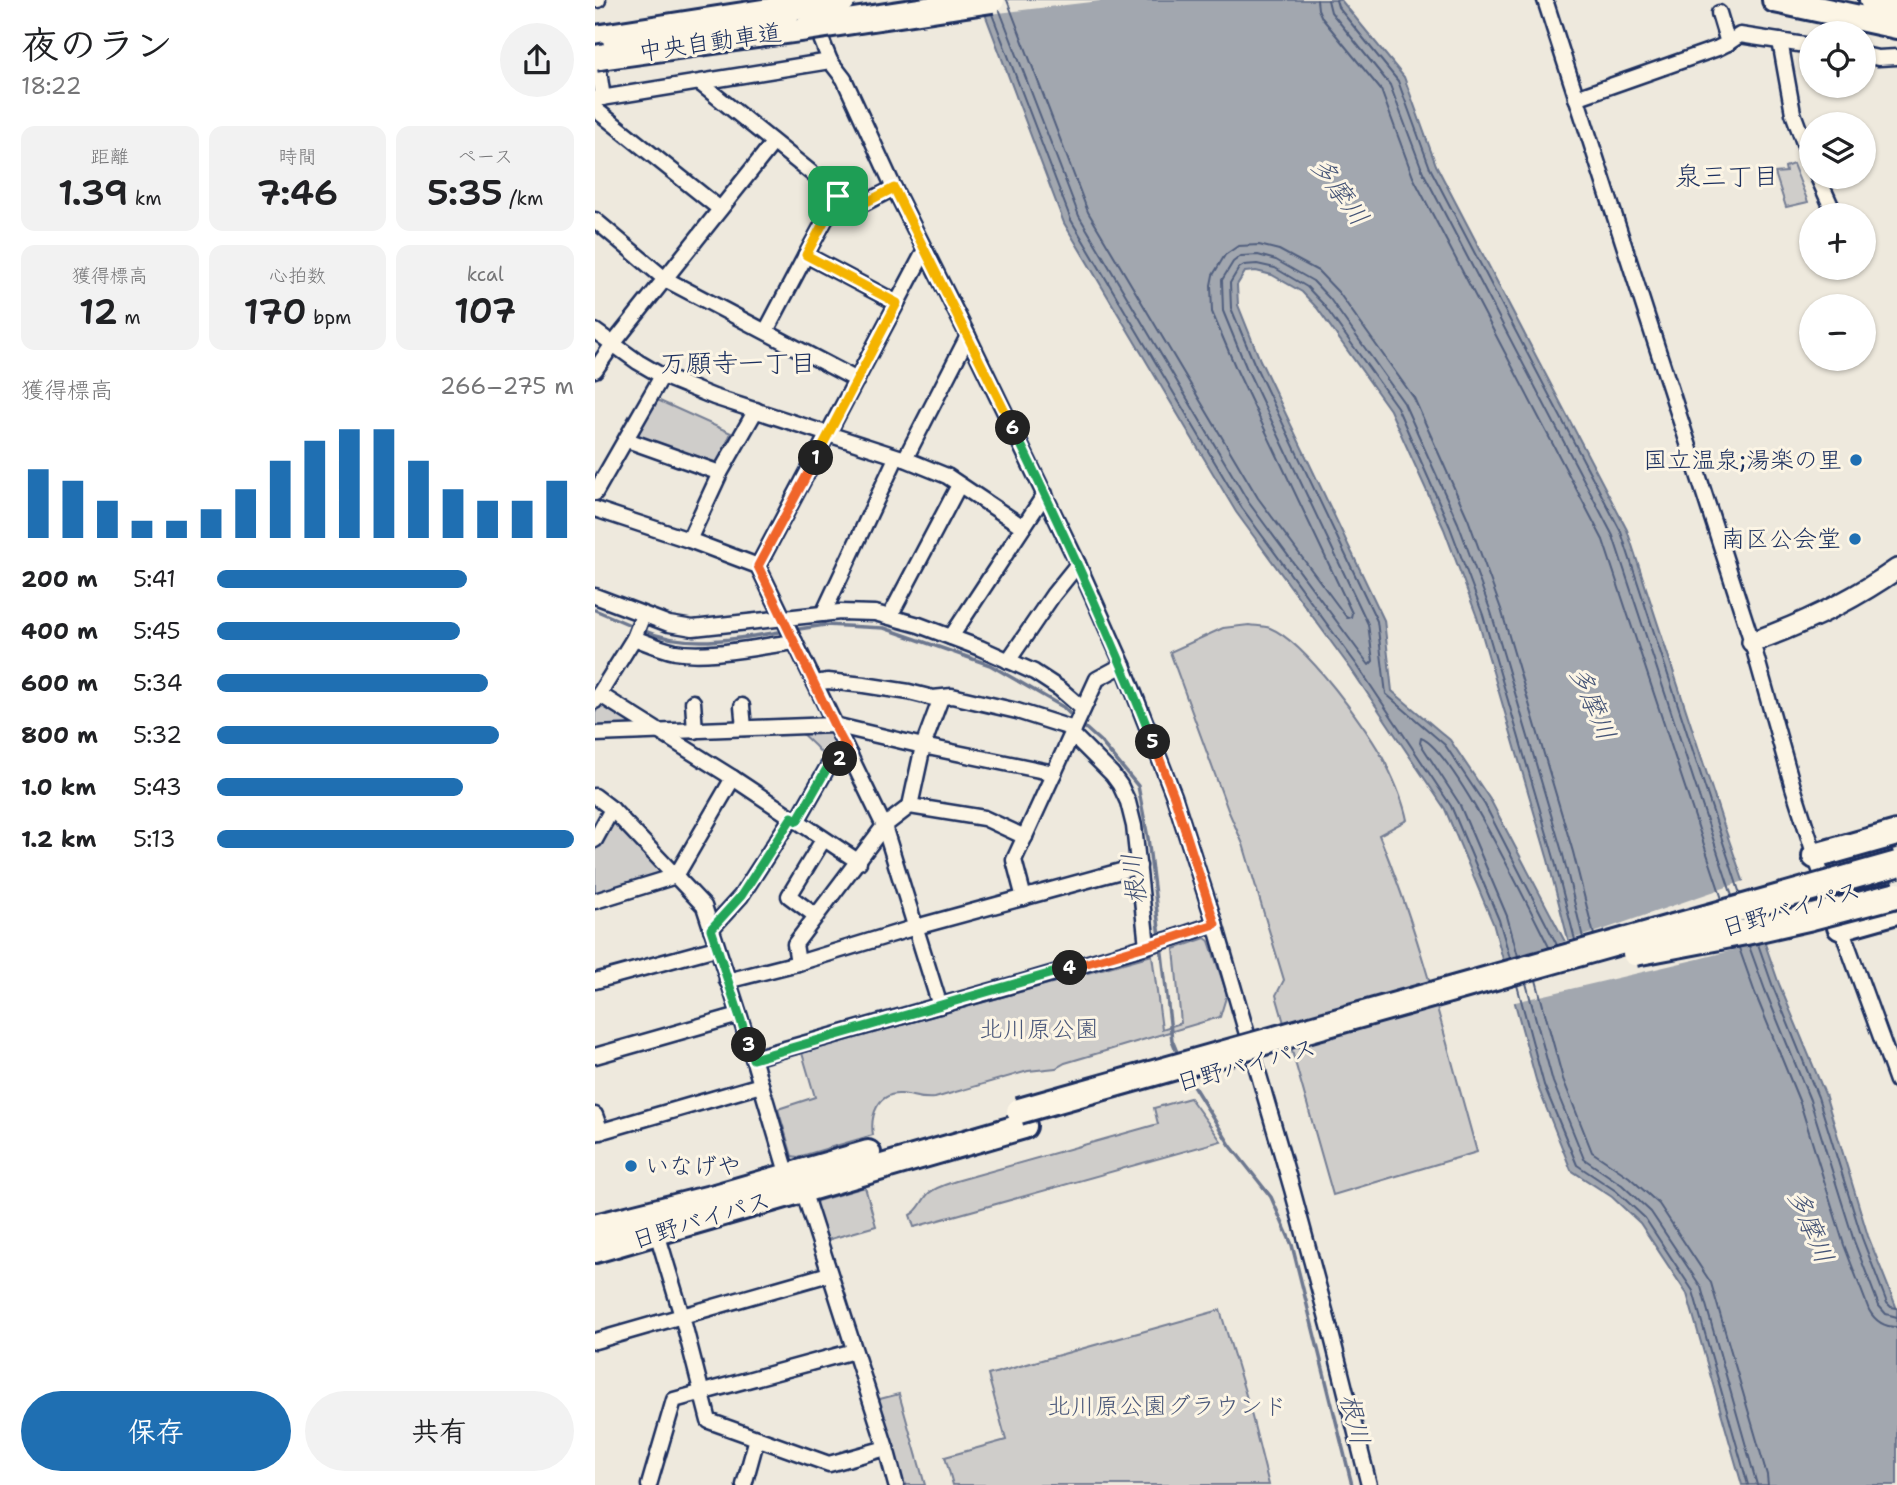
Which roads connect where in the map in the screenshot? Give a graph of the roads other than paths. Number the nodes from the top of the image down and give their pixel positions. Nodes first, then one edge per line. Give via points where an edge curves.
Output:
1 (843, 0) edge
2 (992, 0) edge
3 (1545, 0) edge
4 (1775, 0) edge
5 (1897, 6) edge
6 (803, 12) edge
7 (1719, 13) dead end
8 (1882, 16) edge
9 (1780, 41) junction
10 (1728, 43) junction
11 (1799, 44) edge
12 (599, 47) edge
13 (1897, 57) edge
14 (1876, 58) edge
15 (830, 61) junction
16 (700, 83) junction
17 (1576, 98) junction
18 (598, 102) edge
19 (1799, 129) edge
20 (773, 143) junction
21 (894, 188) junction
22 (838, 196) junction
23 (720, 209) junction
24 (595, 220) edge
25 (925, 250) junction
26 (806, 255) junction
27 (665, 279) junction
28 (897, 303) junction
29 (595, 331) edge
30 (766, 331) junction
31 (968, 336) junction
32 (613, 344) junction
33 (595, 370) edge
34 (662, 376) junction
35 (857, 380) junction
36 (756, 410) junction
37 (829, 434) junction
38 (627, 440) junction
39 (900, 458) junction
40 (720, 473) junction
41 (959, 485) junction
42 (595, 493) edge
43 (1045, 494) junction
44 (595, 509) edge
45 (1023, 527) junction
46 (689, 540) junction
47 (1078, 564) junction
48 (758, 566) junction
49 (1897, 569) edge
50 (595, 597) edge
51 (823, 614) junction
52 (643, 615) junction
53 (890, 616) junction
54 (789, 630) junction
55 (951, 637) junction
56 (634, 638) junction
57 (1752, 642) junction
58 (1008, 661) junction
59 (1123, 665) junction
60 (815, 683) junction
61 (597, 697) edge
62 (941, 698) junction
63 (693, 702) dead end
64 (742, 706) dead end
65 (1082, 710) junction
66 (834, 725) junction
67 (744, 728) junction
68 (1073, 730) junction
69 (695, 731) junction
70 (661, 733) junction
71 (595, 734) edge
72 (923, 746) junction
73 (850, 755) junction
74 (1054, 773) junction
75 (733, 778) junction
76 (595, 796) edge
77 (909, 806) junction
78 (612, 809) junction
79 (795, 819) junction
80 (884, 826) junction
81 (1897, 833) edge
82 (1025, 837) junction
83 (595, 840) edge
84 (823, 840) junction
85 (1897, 849) edge
86 (1815, 856) junction
87 (859, 862) junction
88 (1897, 864) edge
89 (1139, 866) junction
90 (676, 876) junction
91 (1897, 879) edge
92 (1897, 894) edge
93 (1024, 898) junction
94 (595, 901) edge
95 (1897, 911) edge
96 (816, 916) junction
97 (1215, 924) junction
98 (916, 927) junction
99 (1840, 927) junction
100 (711, 929) junction
101 (1150, 945) junction
102 (1632, 946) junction
103 (716, 948) junction
104 (798, 963) junction
105 (727, 981) junction
106 (595, 982) edge
107 (940, 1006) junction
108 (739, 1015) junction
109 (595, 1056) edge
110 (753, 1059) junction
111 (1897, 1081) edge
112 (761, 1085) junction
113 (595, 1115) edge
114 (598, 1132) edge
115 (795, 1183) junction
116 (595, 1227) edge
117 (657, 1233) junction
118 (595, 1250) edge
119 (829, 1274) junction
120 (682, 1316) junction
121 (595, 1341) edge
122 (854, 1351) junction
123 (702, 1393) junction
124 (757, 1438) junction
125 (886, 1448) junction
126 (649, 1485) edge
127 (744, 1485) edge
128 (896, 1485) edge
129 (1369, 1485) edge

1 - 6 highway, 中央自動車道, bridge
2 - 6 highway, 中央自動車道, bridge
3 - 17 street
4 - 8 highway
5 - 8 highway
6 - 12 highway, 中央自動車道
6 - 15 street
7 - 10 street
9 - 10 street via 1740,35
9 - 11 street
9 - 19 street
10 - 17 street
12 - 18 street
13 - 14 street
15 - 16 street
15 - 21 street via 844,79
16 - 18 street
16 - 20 street
17 - 57 street
18 - 23 street
20 - 22 street
20 - 23 street
21 - 22 street via 855,208
21 - 25 street
22 - 26 street
23 - 27 street
24 - 27 street
25 - 28 street
25 - 31 street
26 - 28 street
26 - 30 street
27 - 30 street
27 - 32 street
28 - 35 street
29 - 32 street
30 - 35 street
31 - 39 street
31 - 43 street
32 - 33 street
32 - 34 street
34 - 36 street
34 - 38 street
35 - 37 street
36 - 37 street
36 - 40 street
37 - 39 street
37 - 48 street
38 - 40 street
38 - 42 street
39 - 41 street
39 - 51 street
40 - 46 street
41 - 45 street
41 - 53 street
43 - 45 street
43 - 47 street
44 - 46 street
45 - 55 street
46 - 48 street
47 - 58 street
47 - 59 street
48 - 54 street
49 - 57 street via 1854,597
50 - 52 street
51 - 53 street
51 - 54 street
52 - 54 street via 693,628
52 - 56 street
53 - 55 street
54 - 56 street via 718,651 689,653
54 - 60 street
55 - 58 street
56 - 61 street
57 - 86 street
58 - 65 street via 1049,681
59 - 65 street via 1097,679
59 - 97 street via 1174,796
60 - 62 street via 840,682
60 - 66 street
61 - 70 street
62 - 68 street via 952,696 1017,711
62 - 72 street
63 - 69 street
64 - 67 street
65 - 68 street
66 - 67 street
66 - 72 street
66 - 73 street
67 - 69 street
68 - 74 street
68 - 89 street via 1125,794
69 - 70 street
70 - 71 street
70 - 75 street
72 - 74 street
72 - 77 street
73 - 79 street via 830,763
73 - 80 street
74 - 82 street
75 - 79 street
75 - 90 street
76 - 78 street
77 - 80 street
77 - 82 street via 984,818
78 - 83 street
78 - 90 street
79 - 84 street
79 - 100 street via 741,896
80 - 87 street
80 - 98 street
81 - 86 highway
82 - 93 street via 1014,860
84 - 87 street
84 - 96 street via 789,896
85 - 102 highway, bridge via 1734,898
86 - 99 street
87 - 96 street
88 - 102 highway, 日野バイパス, bridge
89 - 93 street
89 - 101 street
90 - 94 street
90 - 100 street via 703,906
91 - 102 highway, 日野バイパス, bridge
92 - 102 highway, bridge via 1746,932
93 - 98 street
95 - 99 highway
96 - 104 street via 795,944
97 - 101 street
97 - 129 street via 1295,1198
98 - 104 street
98 - 107 street
99 - 111 street
100 - 103 street
101 - 107 street
102 - 115 highway, 日野バイパス via 1349,1036 1022,1119
103 - 105 street
103 - 106 street
104 - 105 street
105 - 108 street
107 - 110 street
108 - 109 street
108 - 110 street
110 - 112 street
112 - 114 street
112 - 115 street
113 - 114 street
115 - 116 highway, 日野バイパス via 715,1197
115 - 117 highway, 日野バイパス
115 - 119 street
117 - 118 highway, 日野バイパス
117 - 120 street
119 - 120 street
119 - 122 street
120 - 121 street
120 - 123 street
122 - 123 street
122 - 125 street
123 - 124 street via 709,1421
123 - 126 street via 674,1400
124 - 125 street via 829,1464
124 - 127 street
125 - 128 street

